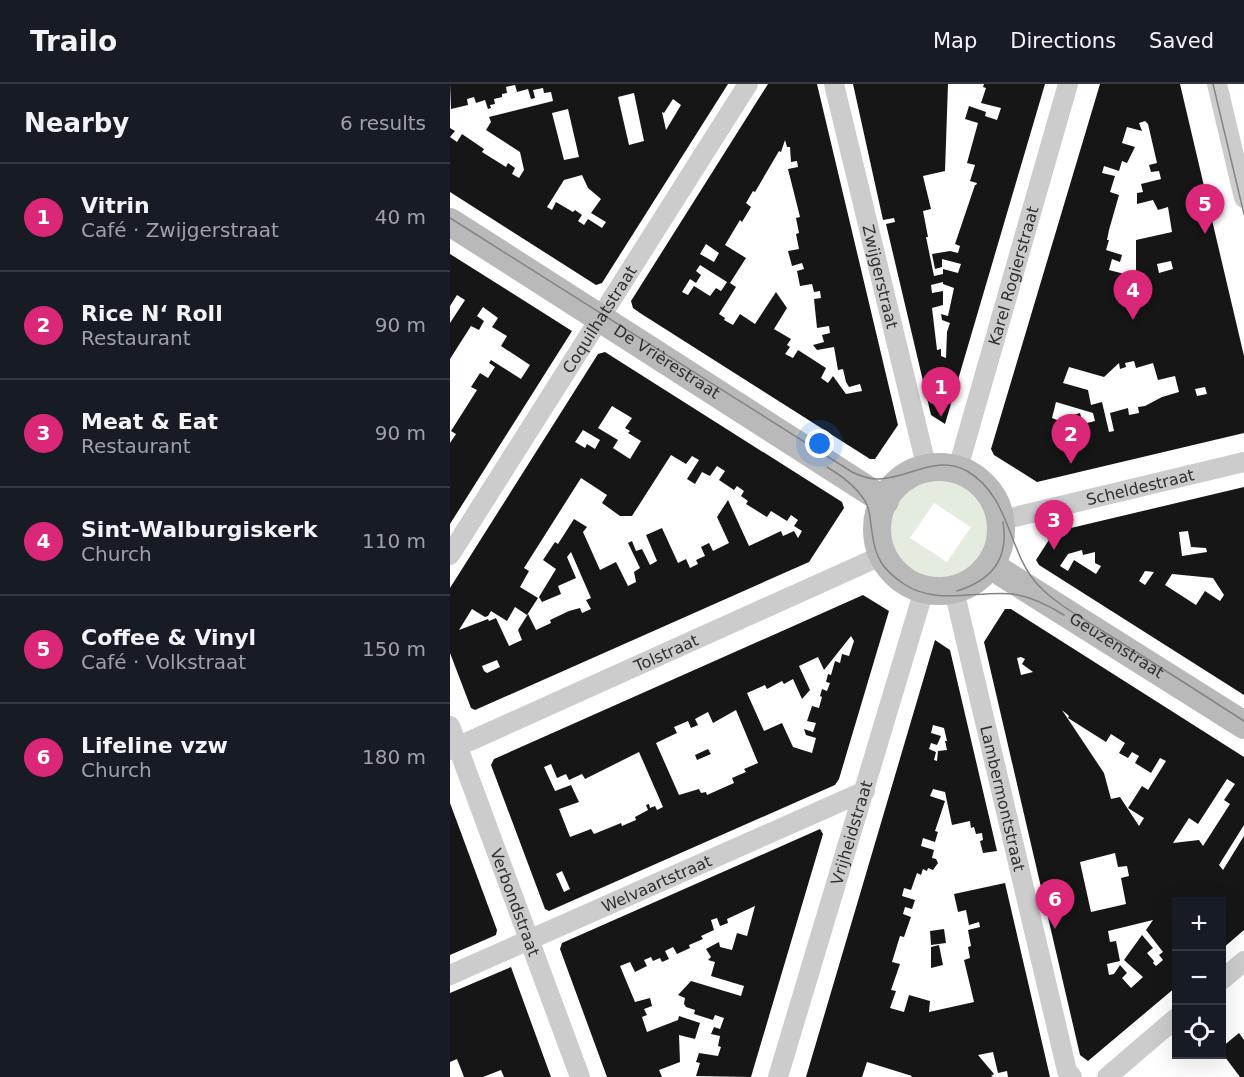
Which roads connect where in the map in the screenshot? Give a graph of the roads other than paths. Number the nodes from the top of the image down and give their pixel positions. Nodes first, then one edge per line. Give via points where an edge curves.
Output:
1 (748, 84) edge
2 (834, 84) edge
3 (1068, 84) edge
4 (1217, 84) edge
5 (1244, 198) edge
6 (450, 222) edge
7 (601, 317) junction
8 (1244, 462) edge
9 (958, 468) junction
10 (927, 469) junction
11 (885, 501) junction
12 (1002, 520) junction
13 (450, 555) edge
14 (883, 555) junction
15 (990, 565) junction
16 (924, 590) junction
17 (954, 590) junction
18 (1244, 725) edge
19 (450, 726) edge
20 (454, 748) edge
21 (865, 791) junction
22 (529, 939) junction
23 (1244, 961) edge
24 (450, 975) edge
25 (1226, 976) edge
26 (1172, 1021) edge
27 (580, 1077) edge
28 (778, 1077) edge
29 (1072, 1077) edge
30 (1107, 1077) edge

1 - 7 street, Coquilhatstraat
2 - 10 street, Zwijgerstraat
3 - 9 street, Karel Rogierstraat
4 - 5 street
6 - 7 street, De Vrièrestraat
7 - 11 street, De Vrièrestraat
7 - 13 street, Coquilhatstraat
8 - 12 street, Scheldestraat
9 - 10 street
9 - 12 street via 991,495
10 - 11 street via 902,480
11 - 14 street via 878,522
12 - 15 street via 1000,544
14 - 16 street via 895,573
14 - 20 street, Tolstraat
15 - 17 street via 974,581
15 - 18 street, Geuzenstraat
16 - 17 street
16 - 21 street, Vrijheidstraat
17 - 29 street, Lambermontstraat via 1067,1071
19 - 20 street, Verbondstraat
20 - 22 street, Verbondstraat
21 - 22 street, Welvaartstraat
21 - 28 street, Vrijheidstraat
22 - 24 street, Welvaartstraat
22 - 27 street, Verbondstraat
23 - 25 street
26 - 30 street

